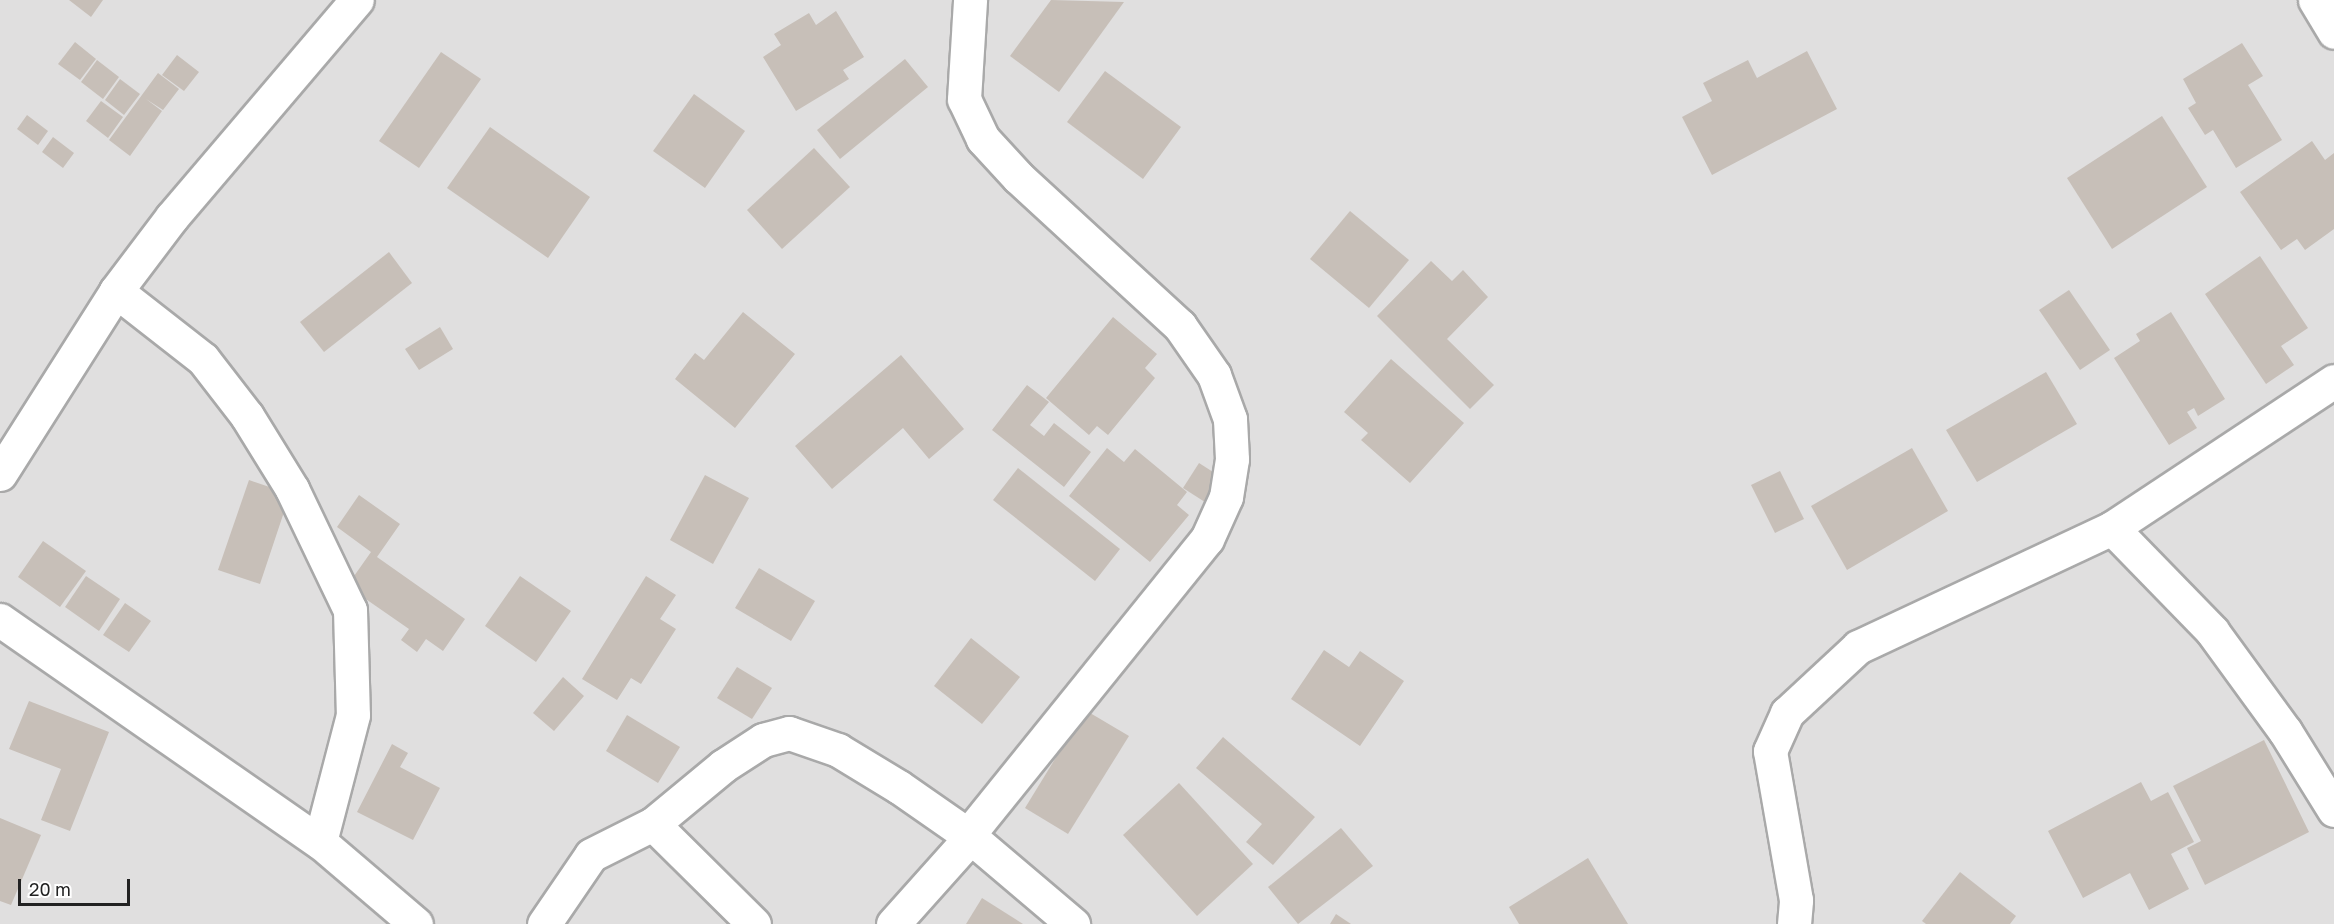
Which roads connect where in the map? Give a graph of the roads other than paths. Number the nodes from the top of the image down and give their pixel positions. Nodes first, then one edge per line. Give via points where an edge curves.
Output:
1 (357, 0) edge
2 (970, 0) edge
3 (2315, 0) edge
4 (2334, 32) edge
5 (116, 291) junction
6 (2334, 381) edge
7 (0, 474) edge
8 (2112, 528) junction
9 (0, 620) edge
10 (2334, 810) edge
11 (653, 824) junction
12 (969, 837) junction
13 (320, 842) junction
14 (417, 924) edge
15 (544, 924) edge
16 (754, 924) edge
17 (893, 924) edge
18 (1073, 924) edge
19 (1794, 924) edge

1 - 5 street via 172,217
2 - 12 street via 964,99 983,139 1018,177 1180,327 1214,375 1230,419 1232,459 1226,497 1207,539
3 - 4 street
5 - 7 street
5 - 13 street via 203,359 247,416 292,489 350,610 353,715
6 - 8 street
8 - 10 street via 2212,631 2285,730
8 - 19 street via 1858,647 1787,713 1770,751 1796,900
9 - 13 street
11 - 12 street via 723,766 763,740 789,733 838,750
11 - 15 street via 591,855
11 - 16 street
12 - 17 street
12 - 18 street
13 - 14 street

